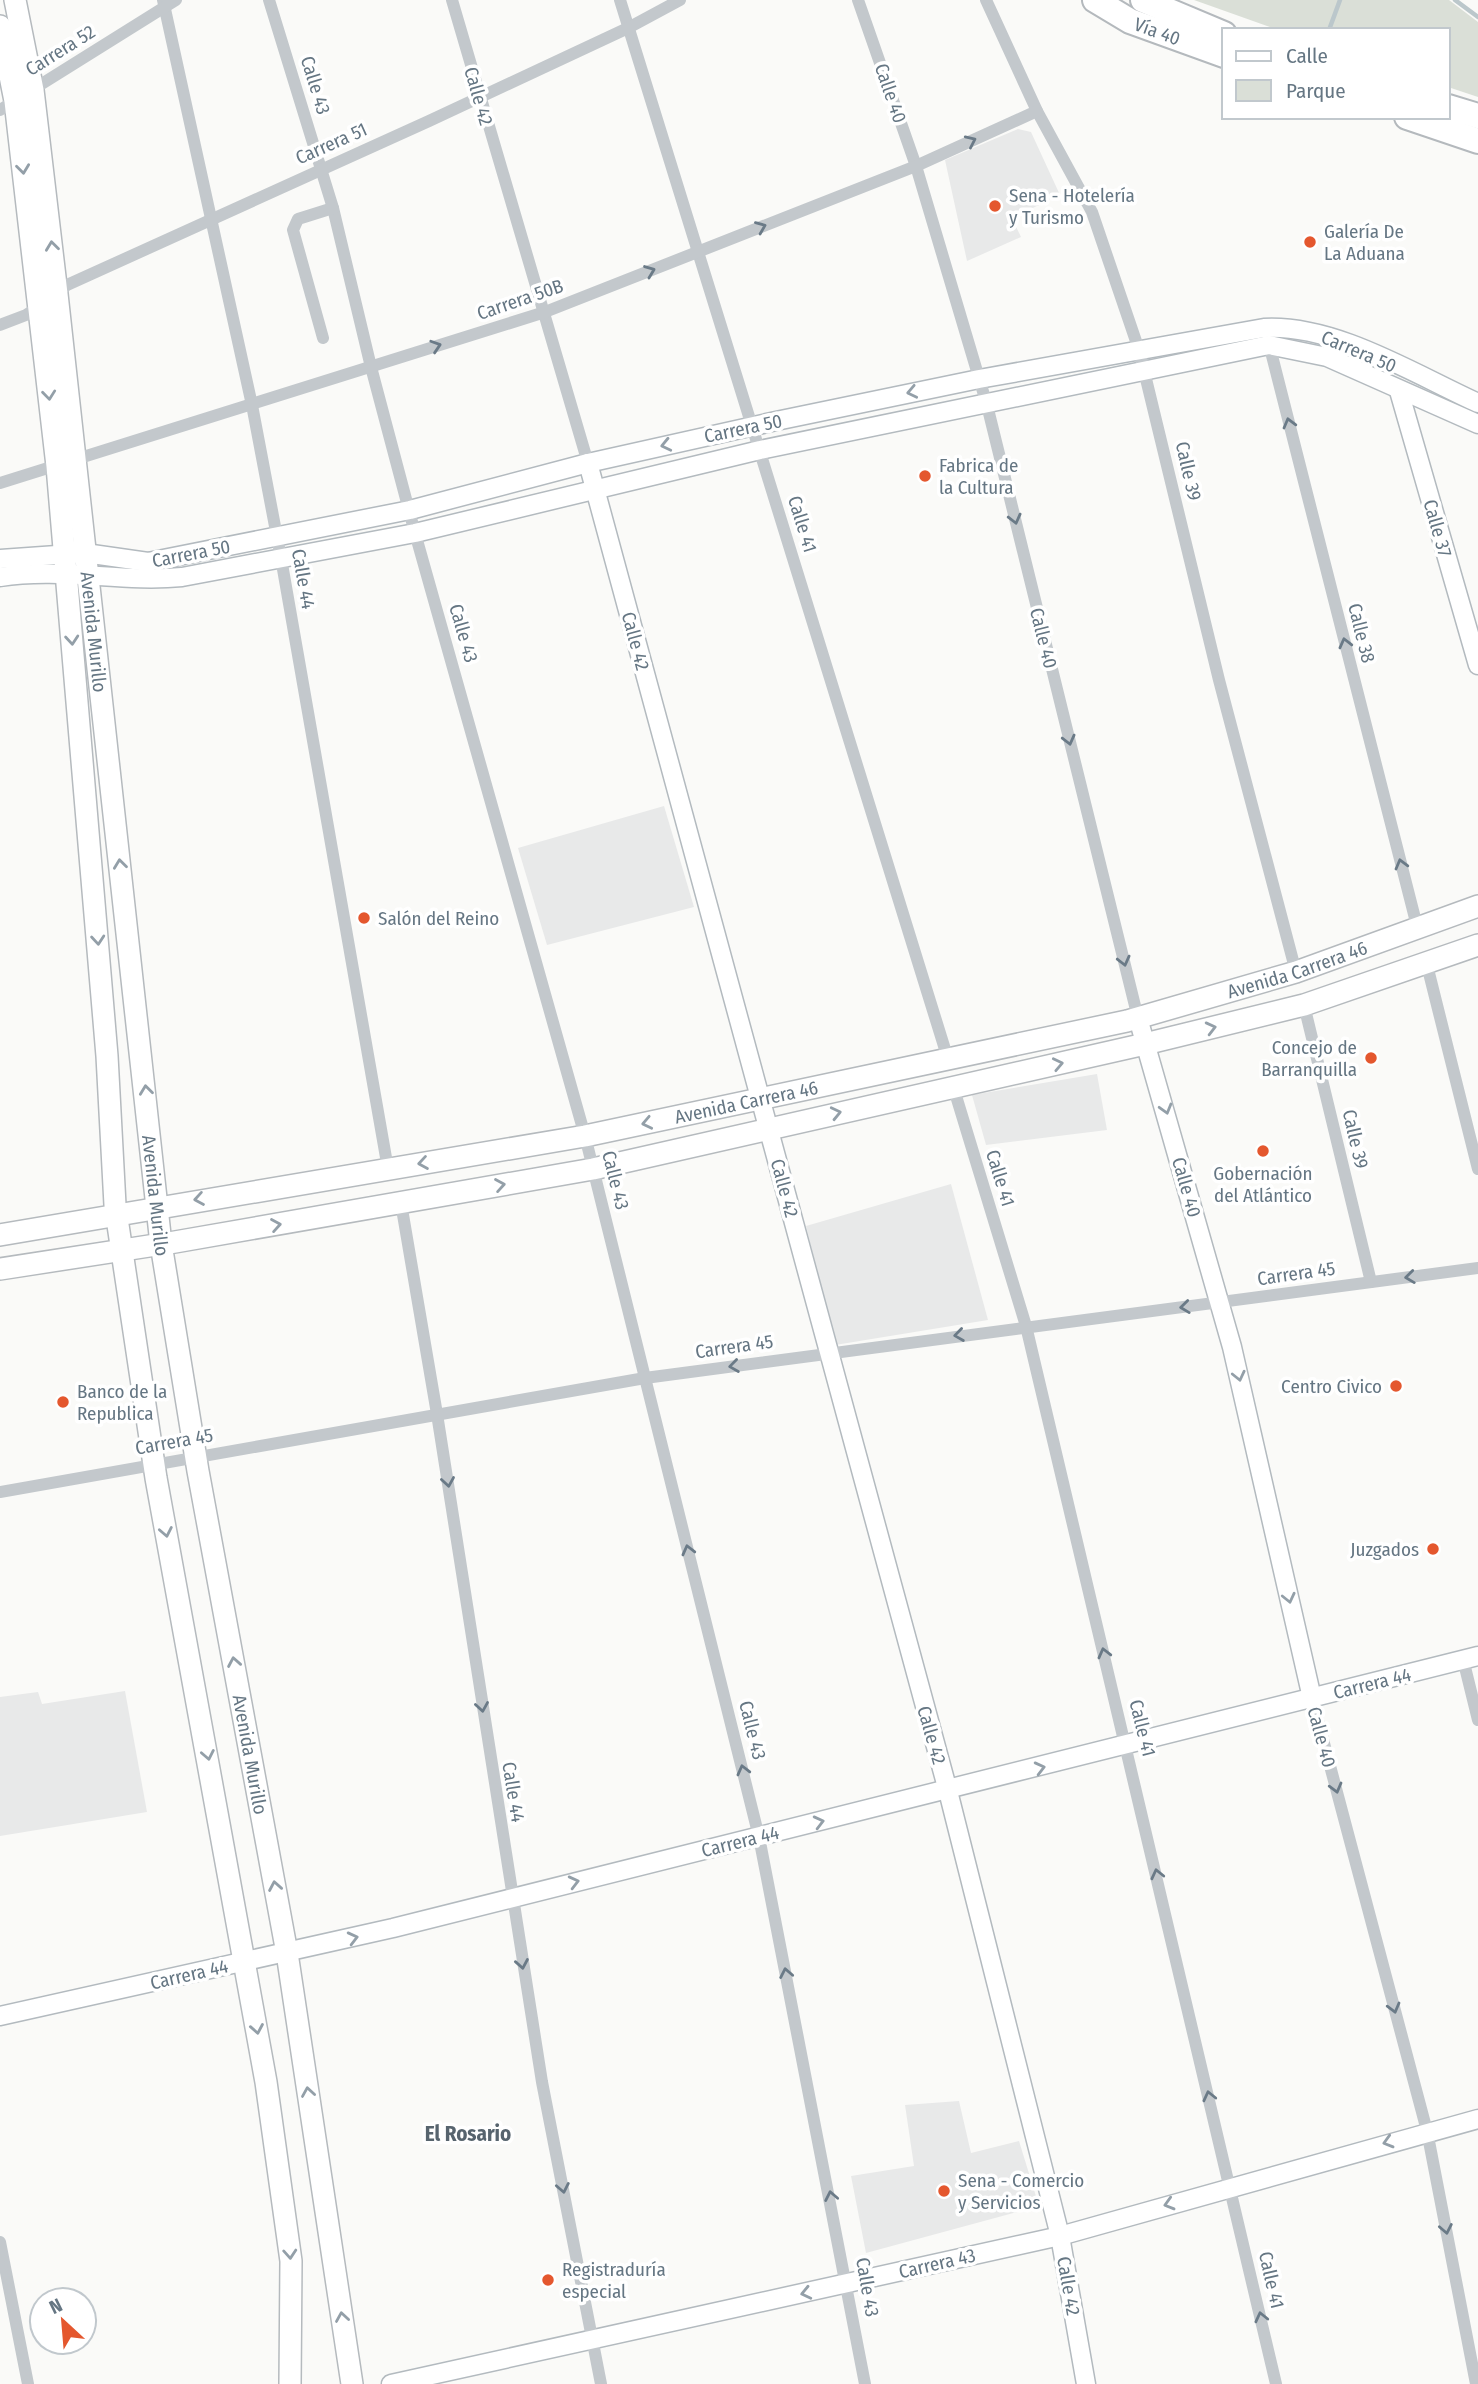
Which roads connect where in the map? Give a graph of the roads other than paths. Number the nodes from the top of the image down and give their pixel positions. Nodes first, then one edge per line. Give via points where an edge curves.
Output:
1 (15, 0) edge
2 (269, 0) edge
3 (452, 0) edge
4 (620, 0) edge
5 (680, 0) edge
6 (858, 0) edge
7 (986, 0) edge
8 (1095, 0) edge
9 (1143, 0) edge
10 (168, 2) edge
11 (1179, 7) edge
12 (0, 26) edge
13 (628, 28) junction
14 (1222, 33) edge
15 (1222, 54) edge
16 (478, 96) junction
17 (16, 100) edge
18 (1450, 108) edge
19 (1037, 111) junction
20 (1478, 116) edge
21 (1413, 119) edge
22 (1478, 141) edge
23 (916, 166) junction
24 (321, 168) junction
25 (333, 208) junction
26 (209, 222) junction
27 (698, 253) junction
28 (57, 294) junction
29 (39, 306) junction
30 (545, 312) junction
31 (0, 325) edge
32 (1267, 337) junction
33 (323, 338) dead end
34 (1139, 350) junction
35 (371, 367) junction
36 (1145, 371) junction
37 (979, 379) junction
38 (1399, 391) junction
39 (1478, 404) edge
40 (252, 405) junction
41 (987, 405) junction
42 (1478, 424) edge
43 (753, 425) junction
44 (760, 450) junction
45 (67, 463) junction
46 (588, 463) junction
47 (0, 483) edge
48 (594, 488) junction
49 (410, 510) junction
50 (415, 533) junction
51 (277, 535) junction
52 (281, 558) junction
53 (0, 559) edge
54 (76, 563) junction
55 (0, 577) edge
56 (1478, 665) edge
57 (1478, 906) edge
58 (1418, 930) junction
59 (1478, 945) edge
60 (1427, 965) junction
61 (1296, 972) junction
62 (1304, 1005) junction
63 (1138, 1018) junction
64 (1145, 1044) junction
65 (948, 1059) junction
66 (953, 1086) junction
67 (762, 1100) junction
68 (769, 1127) junction
69 (585, 1136) junction
70 (388, 1169) junction
71 (593, 1169) junction
72 (1478, 1169) edge
73 (401, 1203) junction
74 (156, 1207) junction
75 (116, 1214) junction
76 (0, 1235) edge
77 (161, 1244) junction
78 (122, 1250) junction
79 (87, 1256) junction
80 (1478, 1268) edge
81 (0, 1269) edge
82 (1371, 1282) junction
83 (127, 1286) junction
84 (1220, 1303) junction
85 (1026, 1326) junction
86 (829, 1353) junction
87 (645, 1378) junction
88 (438, 1414) junction
89 (196, 1457) junction
90 (154, 1464) junction
91 (0, 1492) edge
92 (1471, 1658) edge
93 (1312, 1698) junction
94 (1478, 1720) edge
95 (1127, 1745) junction
96 (948, 1791) junction
97 (759, 1837) junction
98 (511, 1897) junction
99 (287, 1953) junction
100 (246, 1961) junction
101 (0, 2016) edge
102 (1478, 2119) edge
103 (1427, 2131) junction
104 (1230, 2186) junction
105 (1059, 2236) junction
106 (0, 2242) edge
107 (848, 2284) junction
108 (593, 2341) junction
109 (29, 2384) edge
110 (290, 2384) edge
111 (352, 2384) edge
112 (391, 2384) edge
113 (601, 2384) edge
114 (865, 2384) edge
115 (1086, 2384) edge
116 (1276, 2384) edge
117 (1476, 2384) edge

1 - 17 main road, Avenida Murillo
2 - 24 street, Calle 43
3 - 16 street, Calle 42
4 - 13 street, Calle 41
5 - 13 street, Carrera 51
6 - 23 street, Calle 40
7 - 19 street, Calle 39
8 - 15 highway, Vía 40 via 1130,21
9 - 11 highway, Vía 40
10 - 17 street, Carrera 52
10 - 26 street, Calle 44
11 - 14 highway, Vía 40
12 - 17 main road, Avenida Murillo
13 - 16 street, Carrera 51
13 - 27 street, Calle 41
16 - 24 street, Carrera 51
16 - 30 street, Calle 42
28 -> 17 main road, Avenida Murillo
17 -> 29 main road, Avenida Murillo
18 - 20 highway
23 -> 19 street, Carrera 50B
19 - 34 street, Calle 39 via 1092,212
21 - 22 highway
27 -> 23 street, Carrera 50B
23 - 37 street, Calle 40
24 - 25 street, Calle 43
24 - 26 street, Carrera 51
25 - 33 street via 299,219 293,230
25 - 35 street, Calle 43
26 - 28 street, Carrera 51 via 67,285
26 - 40 street, Calle 44
30 -> 27 street, Carrera 50B
27 - 43 street, Calle 41
28 - 29 street, Carrera 51
28 - 45 main road, Avenida Murillo
29 - 31 street, Carrera 51
29 -> 45 main road, Avenida Murillo
35 -> 30 street, Carrera 50B
30 - 46 street, Calle 42
32 - 34 street, Carrera 50
32 - 36 street, Carrera 50
32 - 38 street, Carrera 50 via 1327,357
32 - 39 street, Carrera 50 via 1289,327 1324,334
58 -> 32 street, Calle 38
34 - 36 street, Calle 39
34 - 37 street, Carrera 50
35 - 40 street, Carrera 50B
35 - 49 street, Calle 43
36 - 41 street, Carrera 50
36 - 61 street, Calle 39 via 1219,680
37 - 41 street, Calle 40
37 -> 43 street, Carrera 50
38 - 42 street, Carrera 50
38 - 56 street, Calle 37
40 - 45 street, Carrera 50B
40 - 51 street, Calle 44
41 - 44 street, Carrera 50
41 -> 63 street, Calle 40
43 - 44 street, Calle 41
43 -> 46 street, Carrera 50
44 - 48 street, Carrera 50
44 - 65 street, Calle 41
45 - 47 street, Carrera 50B
45 - 54 main road, Avenida Murillo
46 - 48 street, Calle 42
46 - 49 street, Carrera 50
48 - 50 street, Carrera 50
48 - 67 street, Calle 42
49 - 50 street, Calle 43
49 - 51 street, Carrera 50
50 - 52 street, Carrera 50
50 - 69 street, Calle 43
51 - 52 street, Calle 44
51 - 54 street, Carrera 50 via 148,562
52 - 54 street, Carrera 50 via 149,580
52 - 70 street, Calle 44
53 - 54 street, Carrera 50
54 - 55 street, Carrera 50
74 -> 54 main road, Avenida Murillo via 150,1129
54 -> 75 main road, Avenida Murillo
57 - 58 main road, Avenida Carrera 46
58 - 61 main road, Avenida Carrera 46
59 - 60 main road, Avenida Carrera 46
60 - 62 main road, Avenida Carrera 46
60 - 72 street
61 - 63 main road, Avenida Carrera 46
64 -> 62 main road, Avenida Carrera 46
62 - 82 street, Calle 39
63 - 64 street, Calle 40
63 - 65 main road, Avenida Carrera 46
66 -> 64 main road, Avenida Carrera 46
64 -> 84 street, Calle 40
65 - 67 main road, Avenida Carrera 46
68 -> 66 main road, Avenida Carrera 46
66 - 85 street, Calle 41
67 - 68 street, Calle 42
67 -> 69 main road, Avenida Carrera 46
68 - 71 main road, Avenida Carrera 46
68 - 86 street, Calle 42
69 -> 70 main road, Avenida Carrera 46
69 - 71 street, Calle 43
70 -> 74 main road, Avenida Carrera 46
73 -> 71 main road, Avenida Carrera 46
71 - 87 street, Calle 43
77 -> 73 main road, Avenida Carrera 46
73 - 88 street, Calle 44
74 - 75 main road, Avenida Carrera 46
74 - 77 main road, Avenida Murillo
75 - 76 main road, Avenida Carrera 46
75 - 78 main road, Avenida Murillo
77 - 78 main road, Avenida Carrera 46
77 - 89 main road, Avenida Murillo
78 - 79 main road, Avenida Carrera 46
78 - 83 main road, Avenida Murillo
79 - 81 main road, Avenida Carrera 46
79 - 83 main road via 110,1265
80 -> 82 street, Carrera 45
82 - 84 street, Carrera 45
83 - 90 main road, Avenida Murillo
84 -> 85 street, Carrera 45
84 -> 93 street, Calle 40
85 -> 86 street, Carrera 45
95 -> 85 street, Calle 41
86 -> 87 street, Carrera 45
86 - 96 street, Calle 42
87 - 88 street, Carrera 45
97 -> 87 street, Calle 43
88 - 89 street, Carrera 45
88 -> 98 street, Calle 44
89 - 90 street, Carrera 45
99 -> 89 main road, Avenida Murillo
90 - 91 street, Carrera 45
90 -> 100 main road, Avenida Murillo
92 - 93 street, Carrera 44
92 - 94 street
93 - 95 street, Carrera 44
93 -> 103 street, Calle 40
96 -> 95 street, Carrera 44
104 -> 95 street, Calle 41
97 -> 96 street, Carrera 44
96 - 105 street, Calle 42
98 -> 97 street, Carrera 44
107 -> 97 street, Calle 43
99 -> 98 street, Carrera 44
98 -> 108 street, Calle 44
99 - 100 street, Carrera 44
111 -> 99 main road, Avenida Murillo
100 - 101 street, Carrera 44
100 -> 110 main road, Avenida Murillo via 289,2234
102 - 103 street, Carrera 43
103 -> 104 street, Carrera 43
103 -> 117 street, Calle 40
104 -> 105 street, Carrera 43
116 -> 104 street, Calle 41
105 - 107 street, Carrera 43
105 - 115 street, Calle 42
106 - 109 street
107 -> 108 street, Carrera 43
107 - 114 street, Calle 43
108 - 112 street, Carrera 43
108 - 113 street, Calle 44

